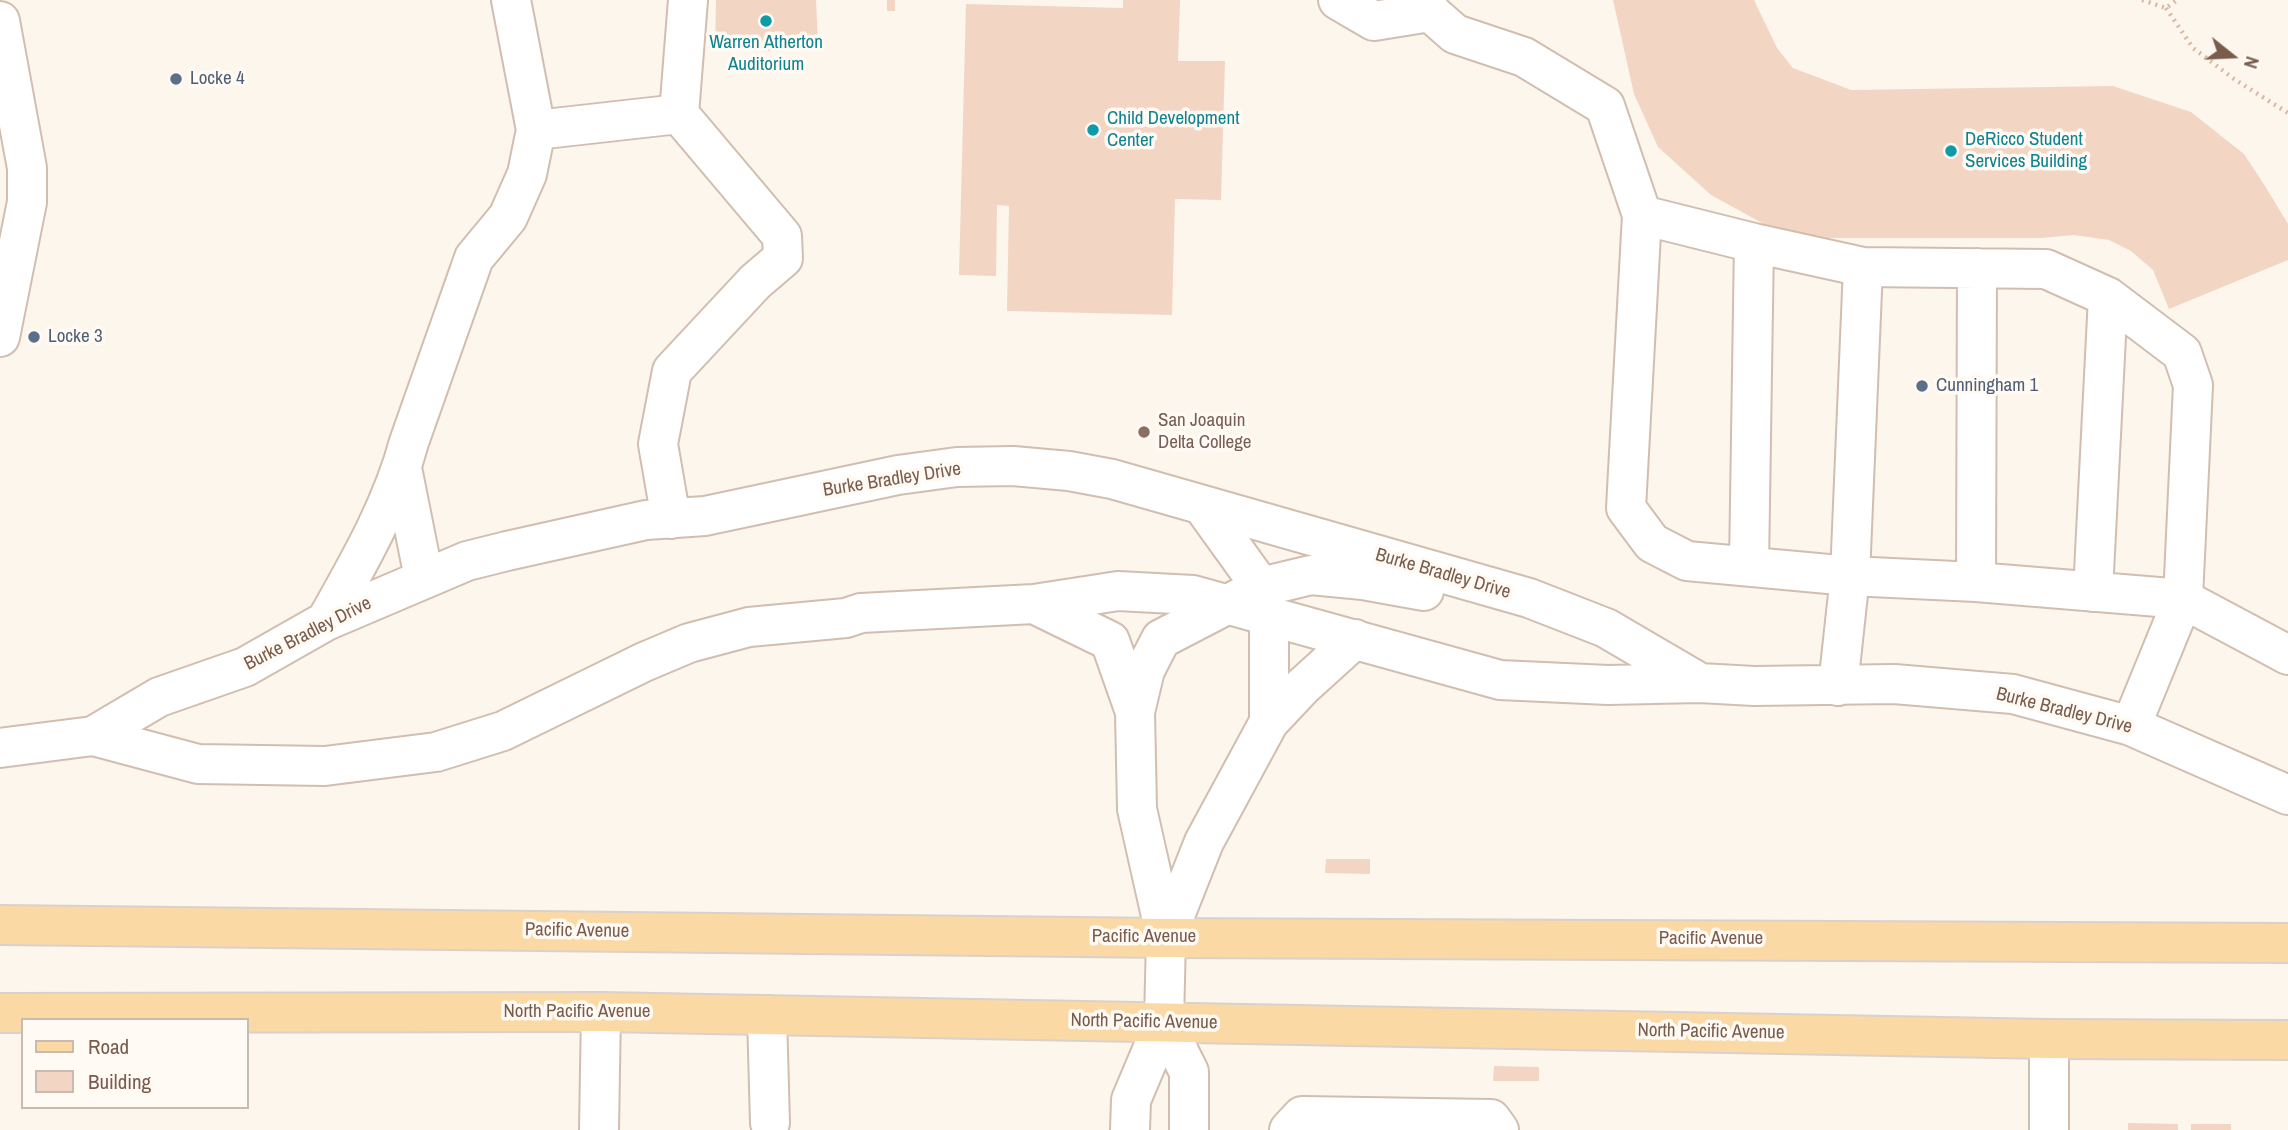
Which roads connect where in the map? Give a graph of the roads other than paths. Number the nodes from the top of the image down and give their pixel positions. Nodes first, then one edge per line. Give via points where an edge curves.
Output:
1 (511, 0) edge
2 (688, 0) edge
3 (1338, 0) edge
4 (1428, 6) edge
5 (0, 21) edge
6 (679, 114) junction
7 (536, 130) junction
8 (1642, 215) junction
9 (1754, 243) junction
10 (1863, 267) junction
11 (1976, 268) junction
12 (2108, 297) junction
13 (0, 337) edge
14 (402, 468) junction
15 (1202, 505) junction
16 (671, 519) junction
17 (1749, 566) junction
18 (1850, 576) junction
19 (424, 578) junction
20 (1976, 582) junction
21 (1495, 589) junction
22 (2093, 592) junction
23 (2183, 600) junction
24 (1265, 601) junction
25 (1034, 604) junction
26 (1227, 605) junction
27 (326, 621) junction
28 (1355, 639) junction
29 (2288, 655) edge
30 (1700, 683) junction
31 (1838, 686) junction
32 (1135, 712) junction
33 (1269, 722) junction
34 (2131, 726) junction
35 (93, 736) junction
36 (0, 748) edge
37 (2288, 795) edge
38 (0, 925) edge
39 (1166, 938) junction
40 (2288, 943) edge
41 (601, 1012) junction
42 (0, 1013) edge
43 (767, 1015) junction
44 (1164, 1022) junction
45 (2049, 1039) junction
46 (2288, 1040) edge
47 (770, 1123) dead end
48 (599, 1130) edge
49 (1130, 1130) edge
50 (1189, 1130) edge
51 (1289, 1130) edge
52 (1499, 1130) edge
53 (2049, 1130) edge

1 - 7 street
2 - 6 street
3 - 4 street via 1374,21
4 - 8 street via 1455,34 1524,57 1605,107
5 - 13 street via 27,168 27,202
6 - 7 street
6 - 16 street via 782,236 783,258 672,371 658,444
7 - 14 street via 527,174 508,217 474,258
8 - 9 street
8 - 17 street via 1626,508 1652,543 1687,561
9 - 10 street
9 - 17 street
10 - 11 street
10 - 18 street
11 - 12 street via 2046,269
11 - 20 street
12 - 22 street
12 - 23 street via 2182,354 2193,386
14 - 19 street
14 - 27 street via 365,551
15 - 16 street, Burke Bradley Drive via 1069,471 957,467
15 - 21 street, Burke Bradley Drive
15 - 24 street
16 - 19 street, Burke Bradley Drive via 646,520 507,551
17 - 18 street
18 - 20 street
18 - 31 street
19 - 27 street, Burke Bradley Drive
20 - 22 street
21 - 24 street via 1452,596 1311,575
21 - 30 street, Burke Bradley Drive via 1606,628
22 - 23 street
23 - 29 street
23 - 34 street
24 - 26 street, Burke Bradley Drive
24 - 28 street, Burke Bradley Drive
24 - 33 street
25 - 26 street, Burke Bradley Drive via 1118,591 1193,596
25 - 32 street via 1110,641
25 - 35 street, Burke Bradley Drive via 861,613 749,627 689,643 503,731 436,752 326,766 198,764
26 - 32 street via 1161,639 1145,670
27 - 35 street, Burke Bradley Drive via 245,667 159,696
28 - 30 street, Burke Bradley Drive via 1500,680
28 - 33 street
30 - 31 street, Burke Bradley Drive
31 - 34 street, Burke Bradley Drive via 1894,684 2013,694
32 - 39 street via 1137,809
33 - 39 street via 1204,842
34 - 37 street, Burke Bradley Drive
35 - 36 street, Burke Bradley Drive
38 - 39 main road, Pacific Avenue
39 - 40 main road, Pacific Avenue
39 - 44 street
41 - 42 main road, North Pacific Avenue
41 - 43 main road, North Pacific Avenue
41 - 48 street
43 - 44 main road, North Pacific Avenue
43 - 47 street
44 - 45 main road, North Pacific Avenue
44 - 49 street via 1130,1100
44 - 50 street via 1189,1072
45 - 46 main road, North Pacific Avenue
45 - 53 street
51 - 52 street via 1303,1116 1491,1119

